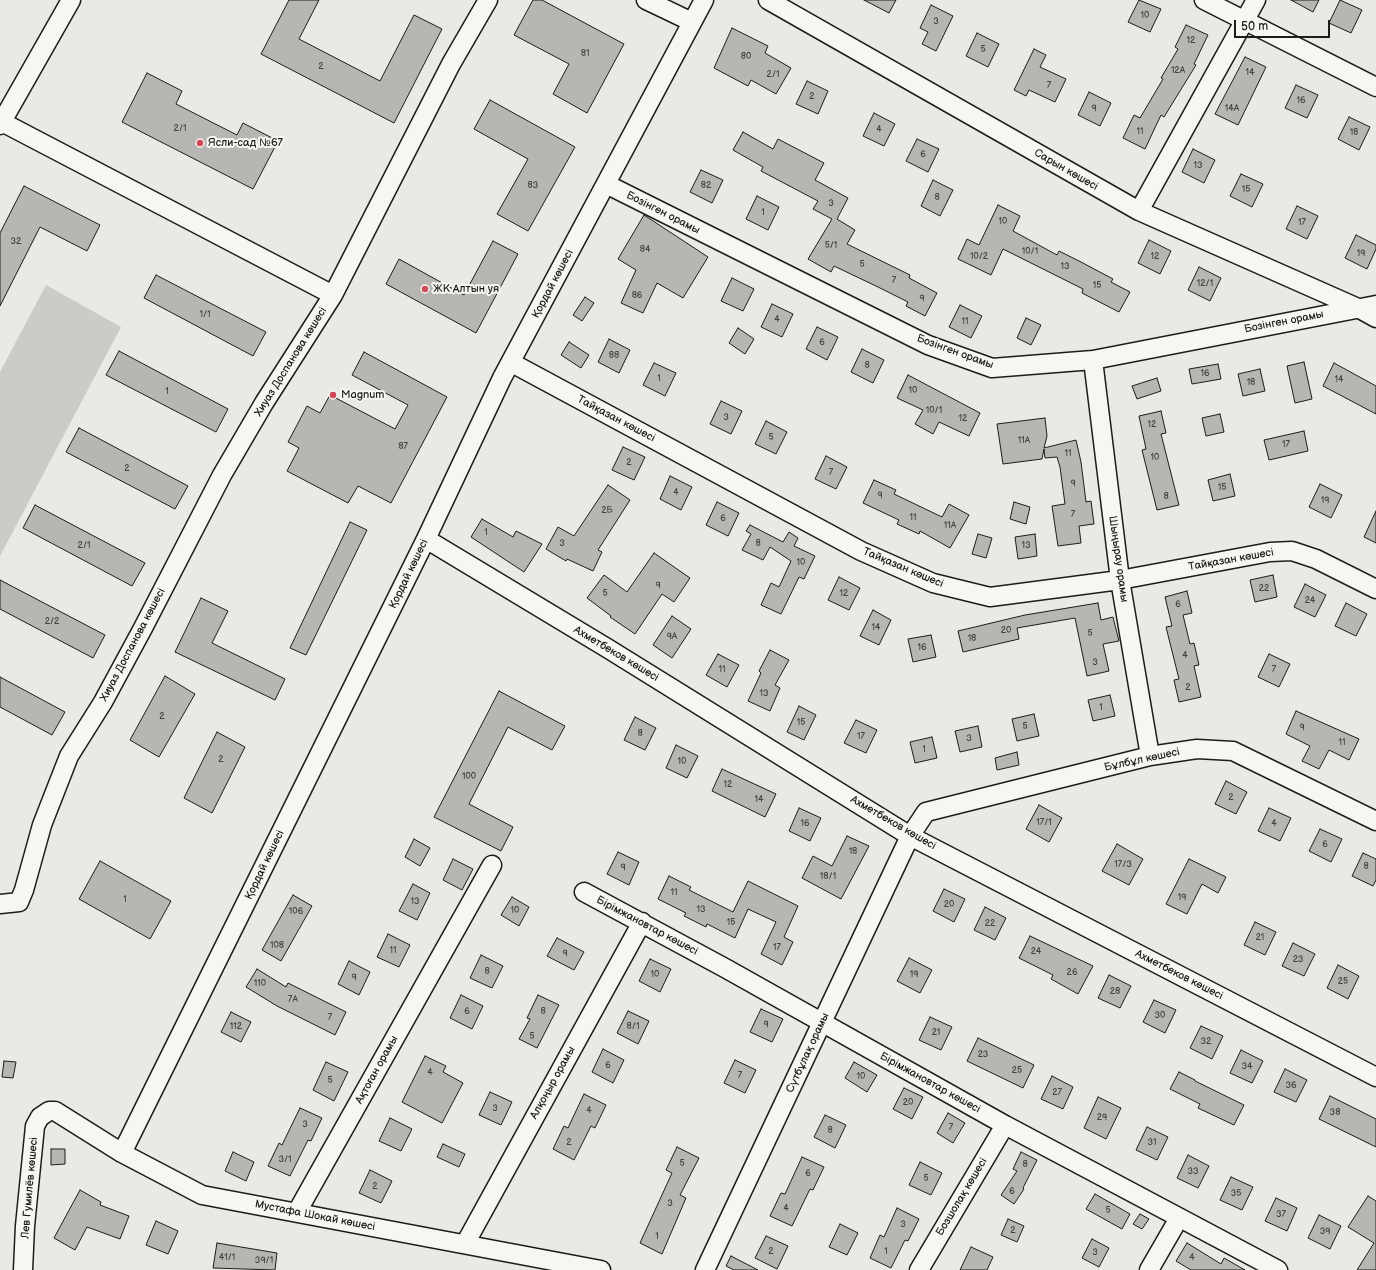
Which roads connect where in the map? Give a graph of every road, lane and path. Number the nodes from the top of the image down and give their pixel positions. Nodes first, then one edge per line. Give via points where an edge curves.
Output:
1 (71, 0) edge
2 (488, 0) edge
3 (646, 0) edge
4 (704, 0) edge
5 (768, 0) edge
6 (1204, 0) edge
7 (1256, 0) edge
8 (1245, 21) junction
9 (692, 22) junction
10 (1376, 87) edge
11 (1, 122) edge
12 (606, 184) junction
13 (1139, 211) junction
14 (333, 295) junction
15 (1376, 305) edge
16 (1358, 308) junction
17 (1376, 318) edge
18 (1093, 360) junction
19 (512, 363) junction
20 (426, 539) junction
21 (1120, 580) junction
22 (1376, 589) edge
23 (1150, 756) junction
24 (1376, 821) edge
25 (910, 836) junction
26 (492, 865) dead end
27 (584, 892) dead end
28 (0, 904) edge
29 (642, 922) junction
30 (823, 1022) junction
31 (1376, 1077) edge
32 (49, 1111) joint
33 (1005, 1124) junction
34 (122, 1153) junction
35 (297, 1212) junction
36 (1179, 1218) junction
37 (465, 1244) junction
38 (23, 1270) edge
39 (595, 1270) edge
40 (705, 1270) edge
41 (919, 1270) edge
42 (1149, 1270) edge
43 (1278, 1270) edge

1 - 11 street
2 - 14 street via 451,64
3 - 9 street
4 - 9 street, Қордай көшесі
5 - 13 street, Сарын көшесі
6 - 8 street
7 - 8 street
8 - 10 street
8 - 13 street
9 - 12 street, Қордай көшесі
11 - 14 street, Хиуаз Доспанова көшесі
12 - 18 street, Бозінген орамы via 935,348 992,368
12 - 19 street, Қордай көшесі
13 - 16 street, Сарын көшесі
14 - 28 street, Хиуаз Доспанова көшесі via 264,403 222,475 136,642 69,756 42,826 24,890 18,902
15 - 16 street, Бозінген орамы
16 - 17 street, Сарын көшесі
16 - 18 street, Бозінген орамы
18 - 21 street, Шыңырау орамы
19 - 20 street, Қордай көшесі via 502,378
19 - 21 street, Тайқазан көшесі via 861,550 933,583 990,597
20 - 25 street, Ахметбеков көшесі
20 - 34 street, Қордай көшесі
21 - 22 street, Тайқазан көшесі via 1270,552 1292,551 1316,559
21 - 23 street, Шыңырау орамы
23 - 24 street, Бұлбұл көшесі via 1197,749 1233,751
23 - 25 street, Бұлбұл көшесі via 926,812
25 - 30 street, Cүтбұлақ орамы
25 - 31 street, Ахметбеков көшесі
26 - 35 street, Ақтоған орамы
27 - 29 street, Бірімжановтар көшесі
29 - 30 street, Бірімжановтар көшесі
29 - 37 street, Алқоңыр орамы
30 - 33 street, Бірімжановтар көшесі
30 - 40 street, Cүтбұлақ орамы
32 - 34 street, Мустафа Шокай көшесі via 55,1111
32 - 38 street, Лев Гумилёв көшесі via 40,1117 36,1126
33 - 36 street, Бірімжановтар көшесі
33 - 41 street, Бозшолақ көшесі
34 - 35 street, Мустафа Шокай көшесі via 202,1195
35 - 37 street, Мустафа Шокай көшесі
36 - 42 street
36 - 43 street, Бірімжановтар көшесі
37 - 39 street, Мустафа Шокай көшесі

